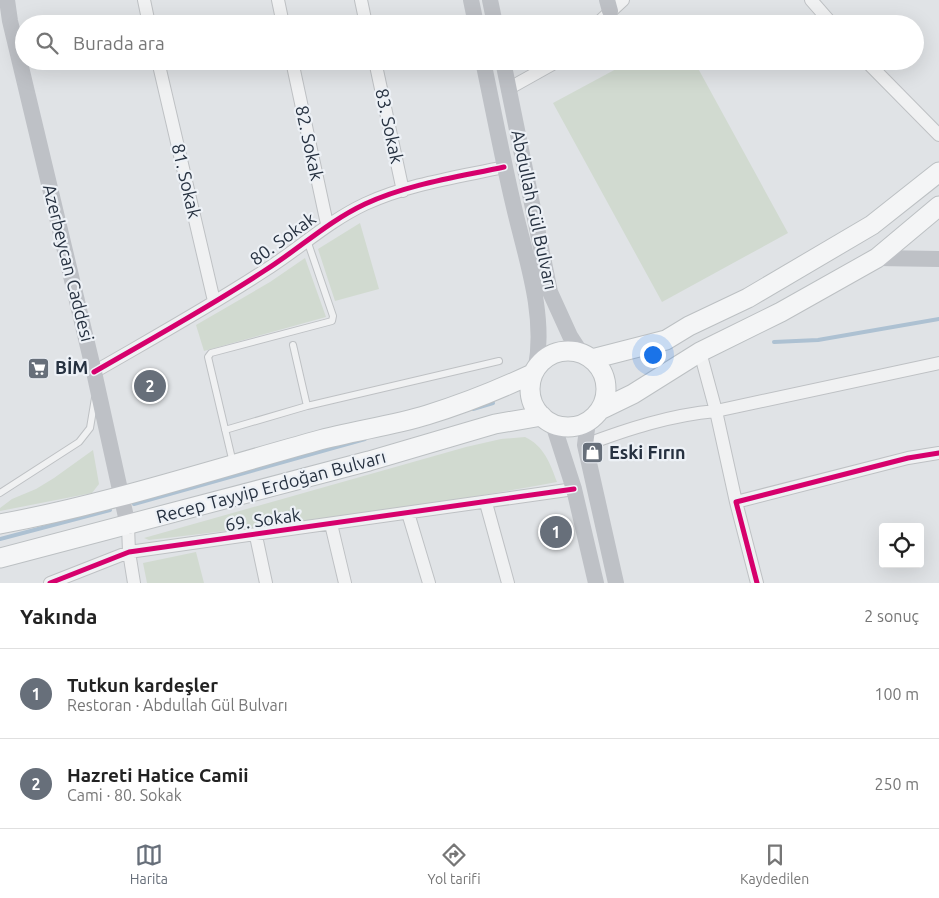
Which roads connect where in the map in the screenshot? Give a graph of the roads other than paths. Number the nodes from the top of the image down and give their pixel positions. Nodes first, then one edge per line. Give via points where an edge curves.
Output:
1 (6, 0) edge
2 (144, 0) edge
3 (278, 0) edge
4 (361, 0) edge
5 (471, 0) edge
6 (490, 0) edge
7 (623, 0) edge
8 (811, 0) edge
9 (0, 2) edge
10 (608, 6) edge
11 (147, 15) edge
12 (281, 15) edge
13 (364, 15) edge
14 (474, 15) edge
15 (493, 15) edge
16 (824, 15) edge
17 (15, 42) edge
18 (22, 70) edge
19 (160, 70) edge
20 (294, 70) edge
21 (377, 70) edge
22 (485, 70) edge
23 (504, 70) edge
24 (542, 70) edge
25 (875, 70) edge
26 (508, 89) junction
27 (939, 135) edge
28 (504, 167) junction
29 (939, 172) edge
30 (403, 190) junction
31 (939, 206) edge
32 (327, 224) junction
33 (307, 240) junction
34 (876, 258) junction
35 (939, 259) edge
36 (214, 301) junction
37 (293, 345) dead end
38 (700, 352) junction
39 (586, 356) junction
40 (499, 361) dead end
41 (939, 363) edge
42 (534, 370) junction
43 (96, 380) junction
44 (307, 406) junction
45 (716, 411) junction
46 (594, 416) junction
47 (547, 420) junction
48 (225, 430) junction
49 (585, 445) junction
50 (939, 453) edge
51 (233, 464) junction
52 (574, 489) junction
53 (0, 493) edge
54 (121, 496) junction
55 (486, 502) junction
56 (736, 502) junction
57 (408, 514) junction
58 (0, 524) edge
59 (331, 524) junction
60 (128, 526) junction
61 (256, 536) junction
62 (129, 552) junction
63 (0, 558) edge
64 (50, 583) edge
65 (134, 583) edge
66 (266, 583) edge
67 (345, 583) edge
68 (429, 583) edge
69 (508, 583) edge
70 (596, 583) edge
71 (616, 583) edge
72 (757, 583) edge

1 - 9 street
1 - 17 main road, Azerbeycan Caddesi
2 - 11 street
3 - 12 street
4 - 13 street
5 - 14 main road
6 - 15 main road
7 - 10 street
8 - 16 street
18 - 43 main road, Azerbeycan Caddesi
19 - 36 street, 81. Sokak
20 - 32 street, 82. Sokak
21 - 30 street, 83. Sokak
22 - 28 main road, Abdullah Gül Bulvarı
23 - 26 main road, Abdullah Gül Bulvarı
24 - 26 street
25 - 27 street
26 - 39 main road, Abdullah Gül Bulvarı via 550,292 570,336
28 - 30 street, 80. Sokak
28 - 42 main road, Abdullah Gül Bulvarı via 536,302 539,349
29 - 39 main road via 872,225 748,298 666,340
30 - 32 street, 80. Sokak
31 - 34 main road
32 - 33 street, 80. Sokak
33 - 36 street, 80. Sokak
33 - 48 lane via 332,321 211,353 208,357
34 - 35 main road
34 - 38 main road via 781,312
36 - 43 street, 80. Sokak
37 - 44 lane
38 - 45 street
38 - 46 main road
39 - 42 main road via 572,351 556,352
39 - 46 main road via 600,369 606,385 604,402
40 - 44 lane
41 - 45 street
42 - 47 main road via 530,398
42 - 51 main road, Recep Tayyip Erdoğan Bulvarı via 490,394 425,416 358,429
43 - 53 lane via 90,428 79,442
43 - 54 main road, Azerbeycan Caddesi
44 - 48 lane
45 - 49 street via 643,424
45 - 56 street
46 - 47 main road via 570,427
46 - 49 main road
47 - 52 main road
47 - 60 main road, Recep Tayyip Erdoğan Bulvarı via 495,424
48 - 51 lane
49 - 71 main road
50 - 56 street
51 - 54 main road, Recep Tayyip Erdoğan Bulvarı
52 - 55 street, 69. Sokak
52 - 70 main road
54 - 58 main road, Recep Tayyip Erdoğan Bulvarı via 46,516
54 - 60 main road, Azerbeycan Caddesi
55 - 57 street, 69. Sokak
55 - 69 street
56 - 72 street
57 - 59 street, 69. Sokak
57 - 68 street
59 - 61 street, 69. Sokak
59 - 67 street
60 - 62 street
60 - 63 main road, Recep Tayyip Erdoğan Bulvarı
61 - 62 street, 69. Sokak
61 - 66 street
62 - 64 street, 69. Sokak
62 - 65 street

